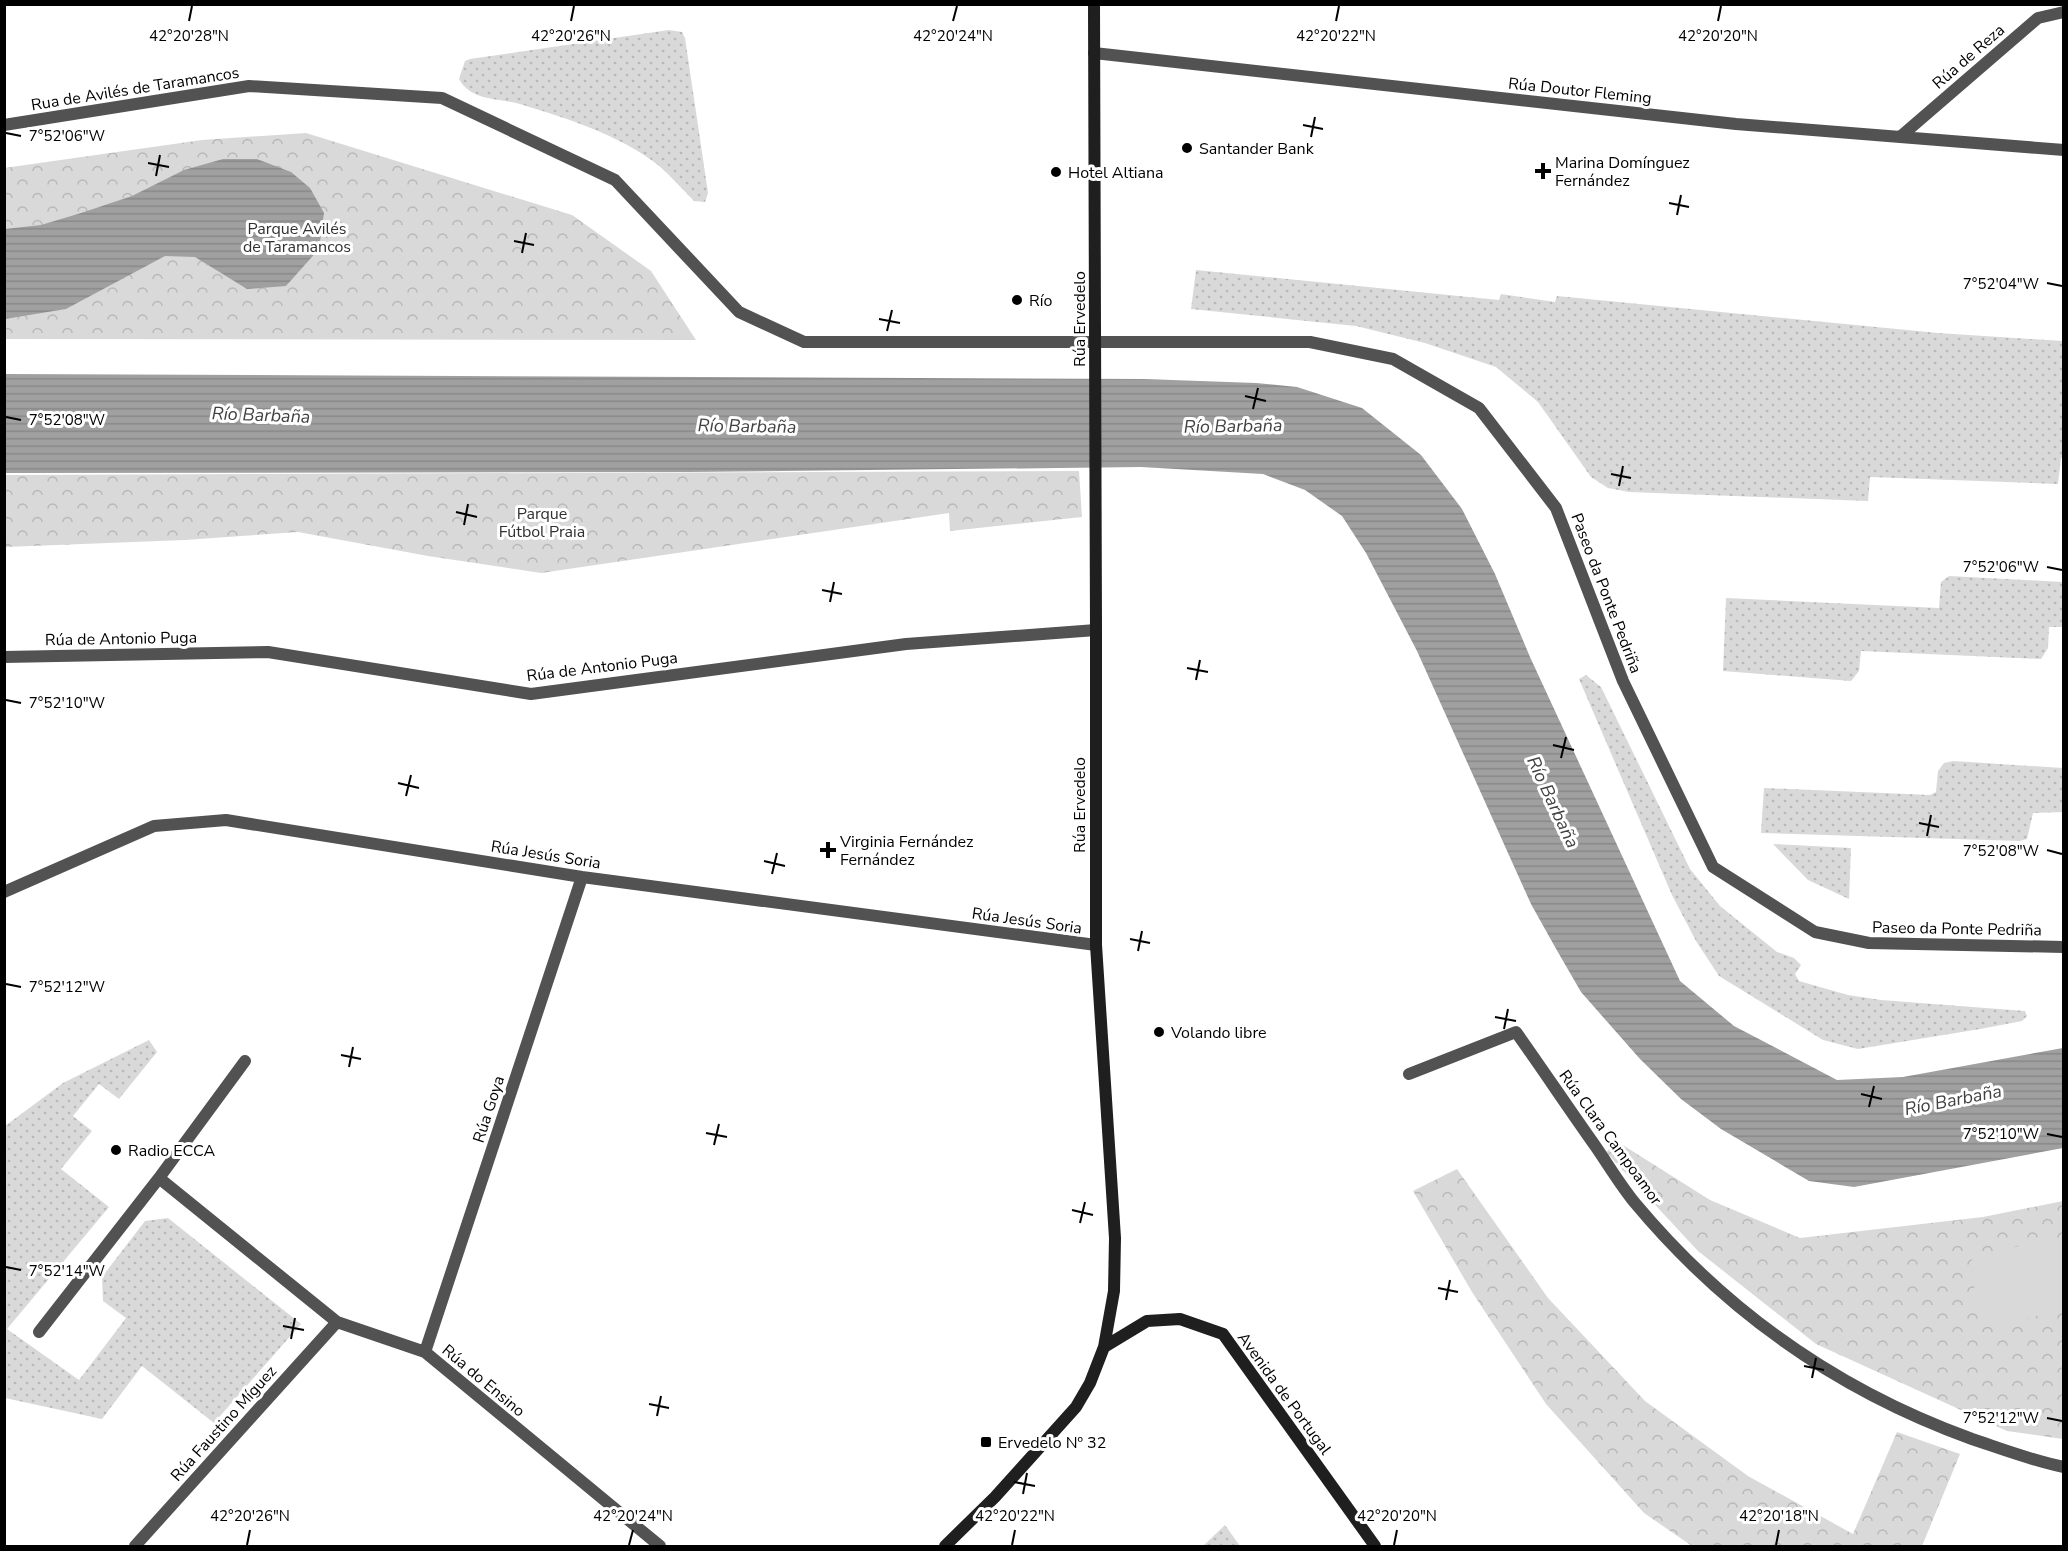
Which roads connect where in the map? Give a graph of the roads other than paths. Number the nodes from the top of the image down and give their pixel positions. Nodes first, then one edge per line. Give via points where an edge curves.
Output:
1 (1094, 4) edge
2 (2064, 12) edge
3 (1094, 53) junction
4 (4, 126) edge
5 (1899, 137) junction
6 (2064, 150) edge
7 (1052, 342) joint
8 (1096, 630) junction
9 (4, 657) edge
10 (582, 877) junction
11 (4, 892) edge
12 (1096, 945) junction
13 (2064, 947) edge
14 (245, 1060) dead end
15 (1409, 1074) dead end
16 (159, 1178) junction
17 (337, 1322) junction
18 (39, 1332) dead end
19 (1104, 1347) junction
20 (425, 1352) junction
21 (2064, 1467) edge
22 (135, 1546) edge
23 (660, 1546) edge
24 (945, 1546) edge
25 (1375, 1546) edge

1 - 3 street, Rúa Ervedelo
2 - 5 street, Rúa de Reza via 2038,18
3 - 5 street, Rúa Doutor Fleming via 1736,124
3 - 8 street, Rúa Ervedelo, bridge
4 - 7 street, Rua de Avilés de Taramancos via 249,86 442,98 615,180 740,312 804,342
5 - 6 street, Rúa Doutor Fleming
7 - 13 street, Paseo da Ponte Pedriña via 1310,342 1394,359 1479,408 1556,508 1623,681 1713,867 1815,932 1869,943
8 - 9 street, Rúa de Antonio Puga via 906,644 531,694 267,652
8 - 12 street, Rúa Ervedelo
10 - 11 street, Rúa Jesús Soria via 226,820 154,826
10 - 12 street, Rúa Jesús Soria
10 - 20 street, Rúa Goya
12 - 19 street, Rúa Ervedelo via 1115,1238 1114,1291
14 - 16 street
15 - 21 street, Rúa Clara Campoamor via 1516,1032 1634,1202 1696,1270 1747,1316 1839,1379 1895,1408 1998,1448
16 - 17 street, Rúa do Ensino
16 - 18 street
17 - 20 street, Rúa do Ensino
17 - 22 street, Rúa Faustino Míguez
19 - 24 street, Rúa Ervedelo via 1076,1407
19 - 25 street, Avenida de Portugal via 1147,1321 1180,1319 1223,1334
20 - 23 street, Rúa do Ensino

